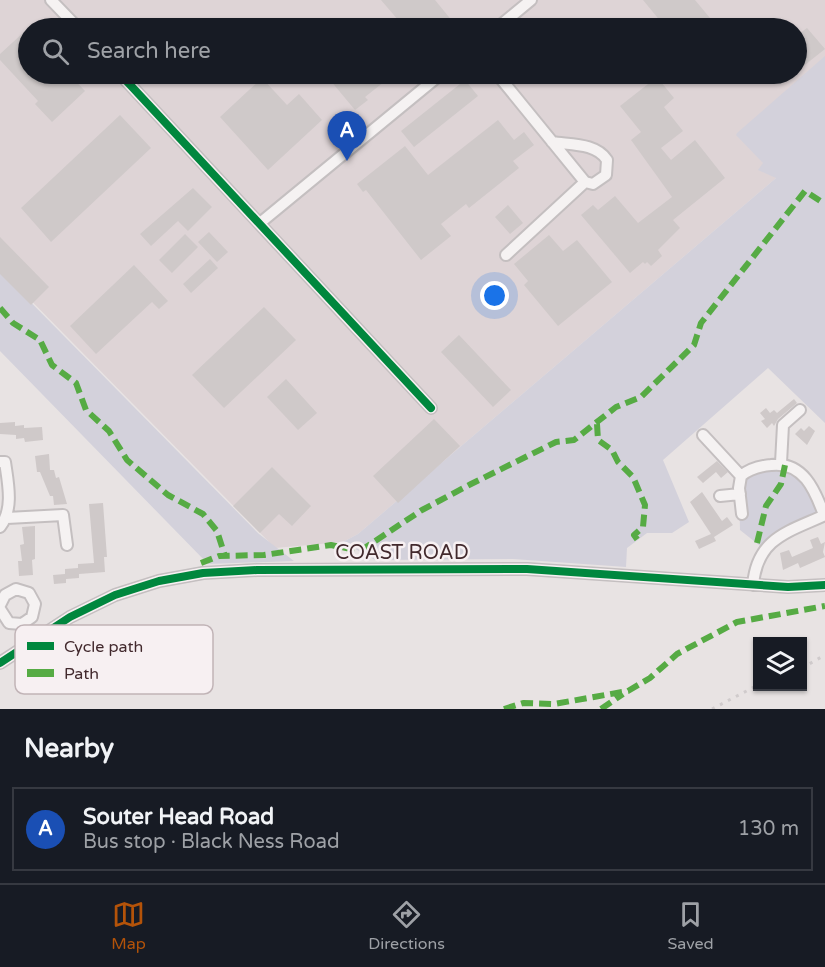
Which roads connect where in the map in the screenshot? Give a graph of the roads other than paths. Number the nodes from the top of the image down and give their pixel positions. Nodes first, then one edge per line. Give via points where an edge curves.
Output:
1 (51, 0) edge
2 (531, 0) edge
3 (68, 18) edge
4 (508, 18) edge
5 (129, 84) edge
6 (429, 84) edge
7 (505, 84) edge
8 (552, 142) junction
9 (585, 182) junction
10 (260, 223) junction
11 (506, 255) dead end
12 (431, 408) dead end
13 (800, 411) dead end
14 (703, 435) dead end
15 (0, 462) edge
16 (781, 464) junction
17 (741, 476) junction
18 (740, 494) junction
19 (720, 496) dead end
20 (742, 514) dead end
21 (824, 515) edge
22 (4, 523) edge
23 (67, 545) dead end
24 (753, 585) junction
25 (825, 585) edge
26 (58, 625) edge
27 (15, 653) edge
28 (0, 663) edge

1 - 3 street
2 - 4 street
5 - 10 street
6 - 10 street
7 - 8 street
8 - 9 street
8 - 9 street via 584,146 605,156 606,174 593,184
9 - 11 street
10 - 12 street
13 - 16 street via 783,425
14 - 17 street
15 - 22 street via 5,462 9,495
16 - 17 street via 761,466
16 - 21 street via 804,476
17 - 18 street
18 - 19 street
18 - 20 street
21 - 24 street via 769,544 756,563
22 - 23 street via 63,515
24 - 25 street, COAST ROAD
24 - 26 street, COAST ROAD via 527,569 203,573 115,595
27 - 28 street, COAST ROAD

